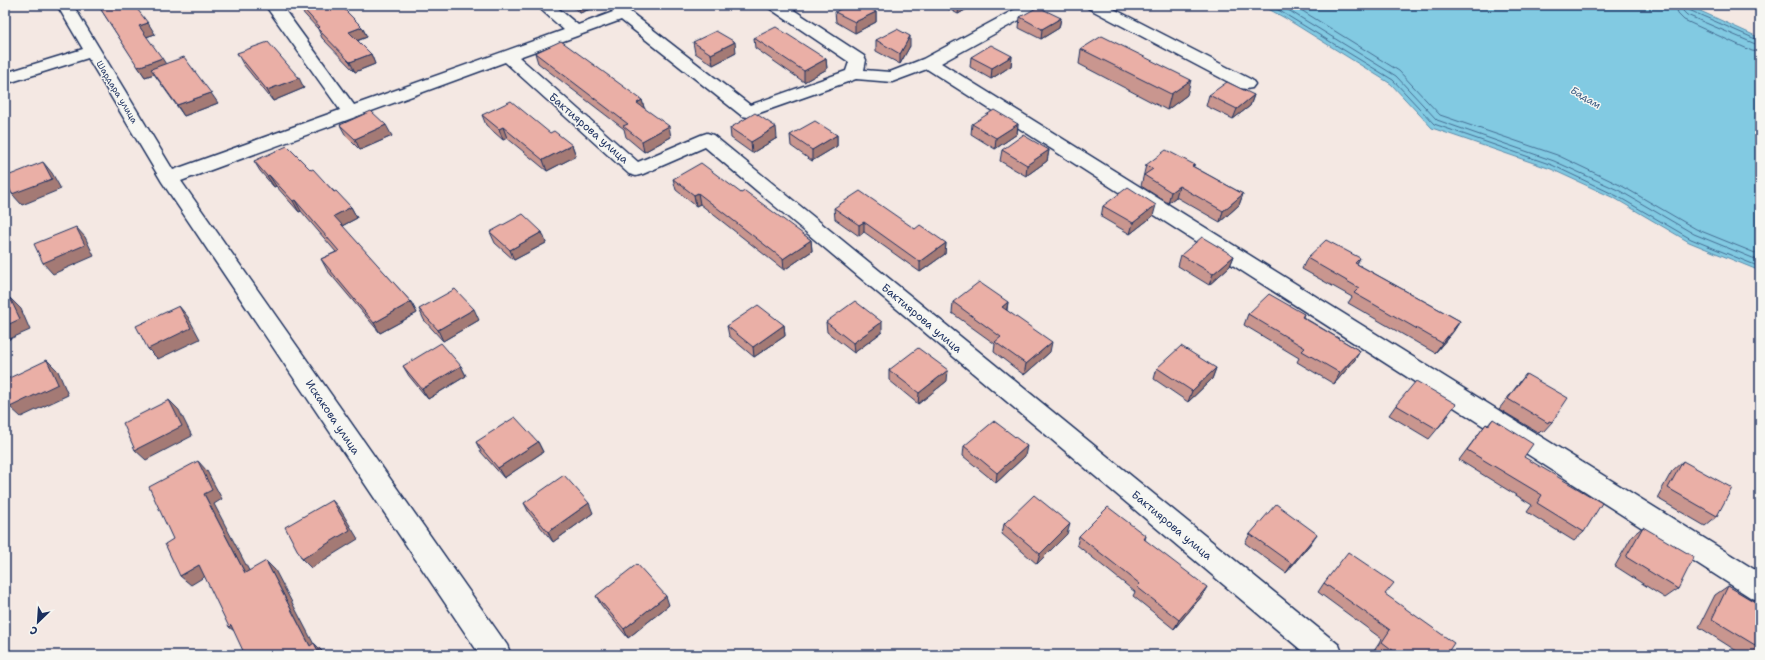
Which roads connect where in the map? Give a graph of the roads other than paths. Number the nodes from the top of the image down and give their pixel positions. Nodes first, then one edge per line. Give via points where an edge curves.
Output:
1 (65, 5) edge
2 (273, 5) edge
3 (544, 5) edge
4 (775, 5) edge
5 (1035, 5) edge
6 (1094, 5) edge
7 (619, 10) edge
8 (575, 32) junction
9 (92, 51) junction
10 (508, 56) junction
11 (929, 63) junction
12 (854, 74) junction
13 (5, 79) edge
14 (1246, 84) dead end
15 (351, 112) junction
16 (169, 178) junction
17 (1760, 588) edge
18 (497, 655) edge
19 (1329, 655) edge

1 - 9 street, Шардара улица
2 - 15 street
3 - 8 street
4 - 12 street via 858,60
5 - 11 street
6 - 14 street
7 - 8 street
7 - 12 street via 748,112
8 - 10 street
9 - 13 street
9 - 16 street, Шардара улица
10 - 15 street
10 - 19 street, Бактиярова улица via 636,170 707,139
11 - 12 street via 892,77
11 - 17 street
15 - 16 street
16 - 18 street, Искакова улица

